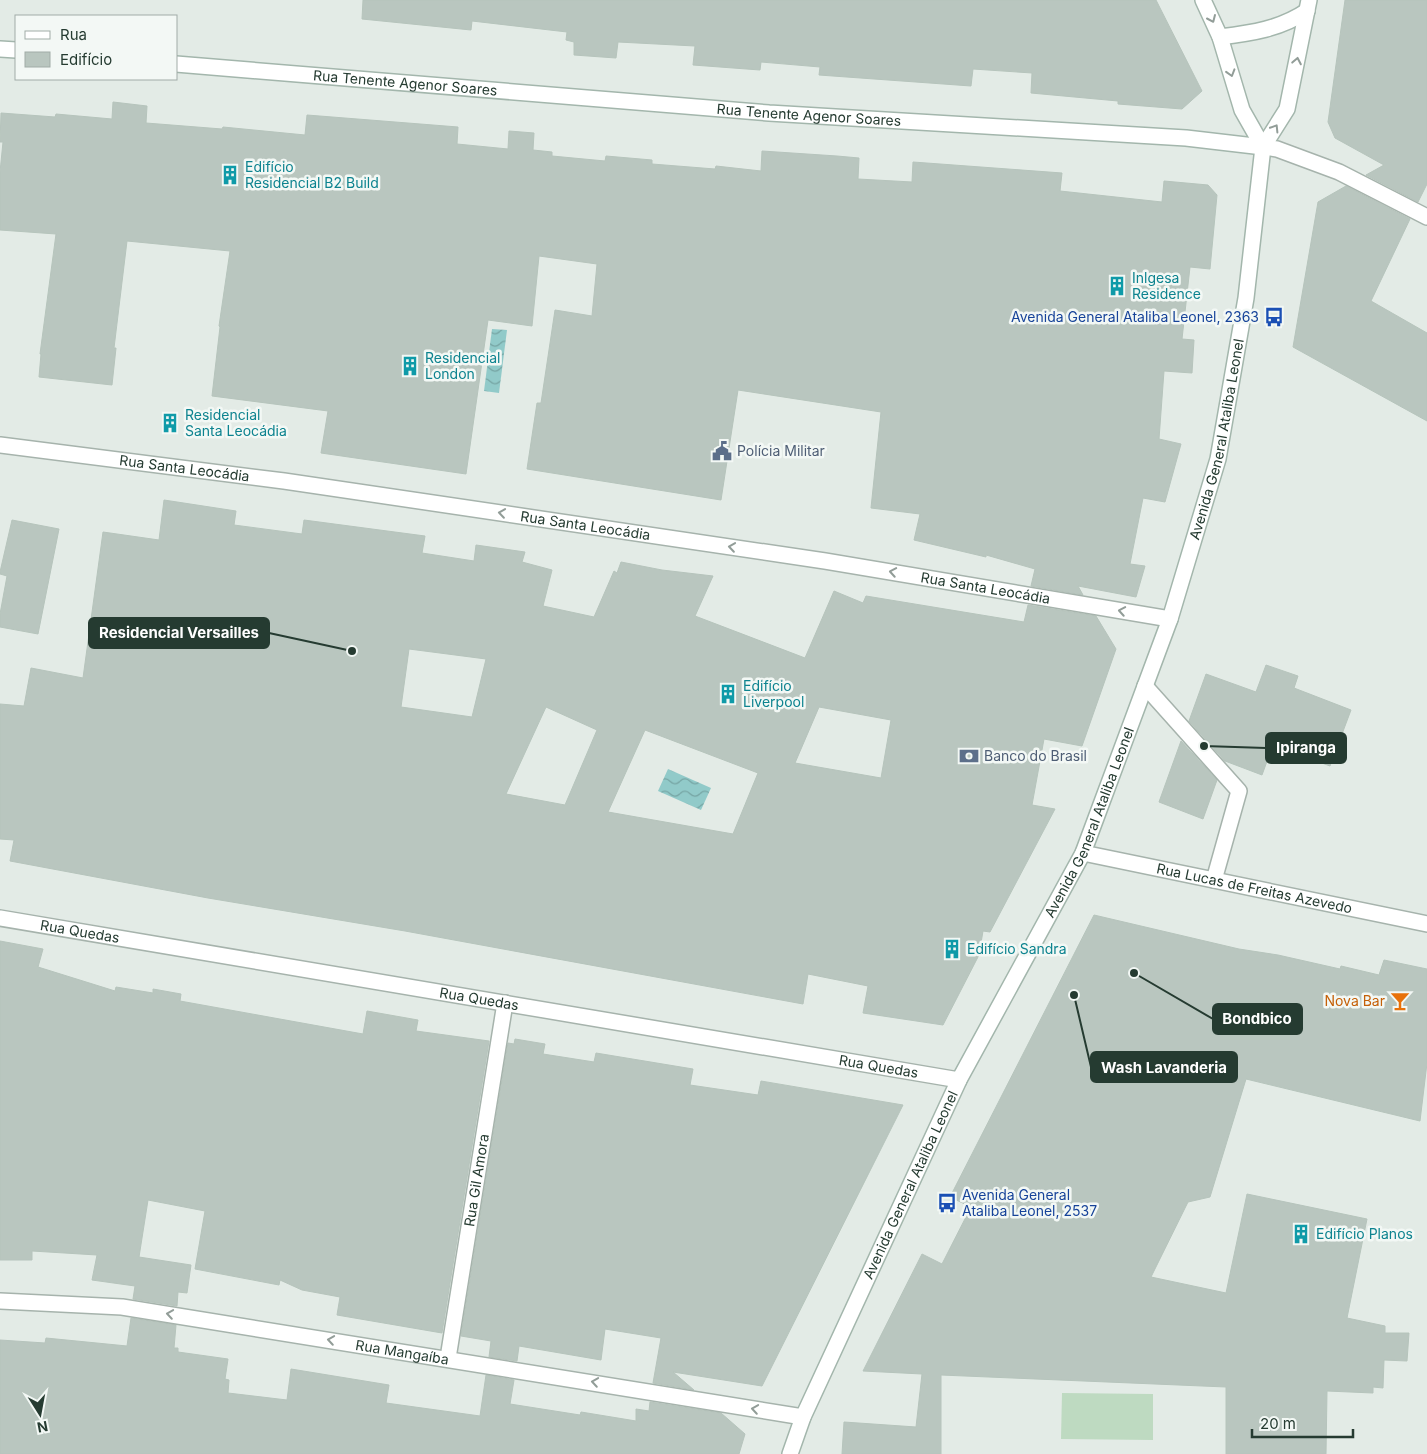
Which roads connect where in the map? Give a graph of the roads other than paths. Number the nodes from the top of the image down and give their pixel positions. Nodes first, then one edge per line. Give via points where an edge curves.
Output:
1 (1203, 0) edge
2 (1308, 5) edge
3 (1220, 37) junction
4 (0, 49) edge
5 (15, 50) edge
6 (178, 64) edge
7 (1263, 147) junction
8 (1427, 217) edge
9 (0, 445) edge
10 (1170, 619) junction
11 (1145, 686) junction
12 (1083, 853) junction
13 (1214, 880) junction
14 (0, 918) edge
15 (1427, 924) edge
16 (505, 1003) junction
17 (959, 1080) junction
18 (0, 1301) edge
19 (448, 1358) junction
20 (803, 1417) junction
21 (790, 1454) edge

1 -> 3 street
2 - 3 street via 1294,20 1260,32
7 -> 2 street, Avenida General Ataliba Leonel via 1287,109
3 -> 7 street via 1242,110
4 - 5 street
6 - 7 street, Rua Tenente Agenor Soares via 769,113 1186,138
7 - 8 street, Rua Tenente Agenor Soares via 1277,148 1339,172
7 - 10 street, Avenida General Ataliba Leonel via 1246,298 1218,459
10 -> 9 street, Rua Santa Leocádia via 815,559 284,481
10 - 11 street, Avenida General Ataliba Leonel
11 - 12 street, Avenida General Ataliba Leonel
11 - 13 street via 1239,791
12 - 13 street, Rua Lucas de Freitas Azevedo
12 - 17 street, Avenida General Ataliba Leonel
13 - 15 street, Rua Lucas de Freitas Azevedo
14 - 16 street, Rua Quedas
16 - 17 street, Rua Quedas
16 - 19 street, Rua Gil Amora
17 - 20 street, Avenida General Ataliba Leonel
19 -> 18 street, Rua Mangaíba via 122,1307
20 -> 19 street, Rua Mangaíba
20 - 21 street, Avenida General Ataliba Leonel

